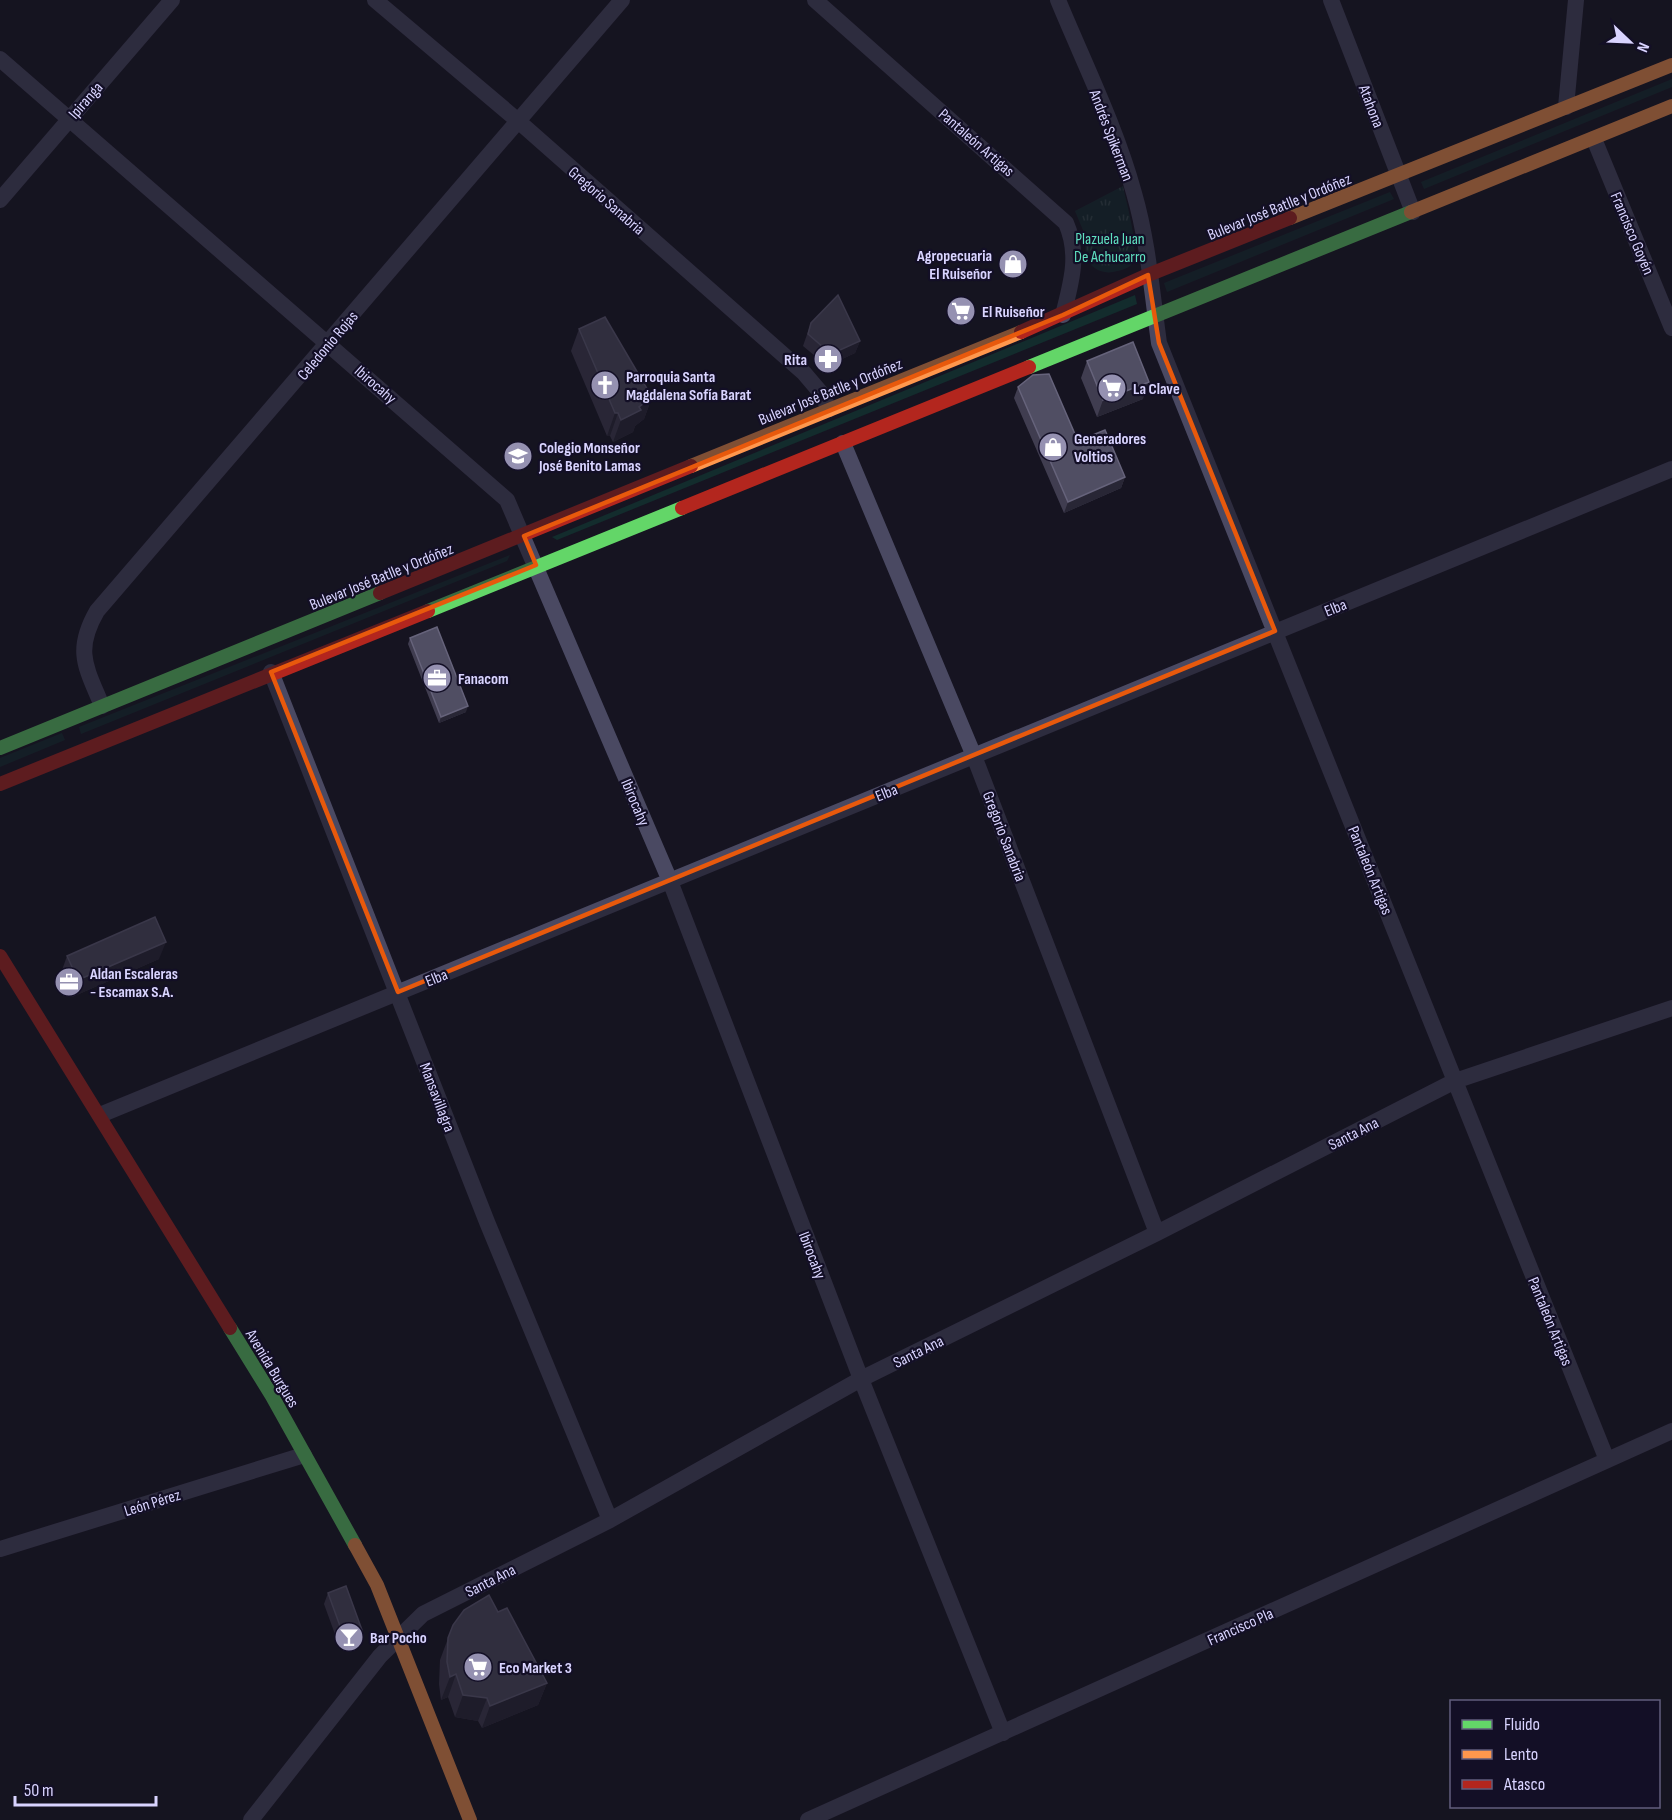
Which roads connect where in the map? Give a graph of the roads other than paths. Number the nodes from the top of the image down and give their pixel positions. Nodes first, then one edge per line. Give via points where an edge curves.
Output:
1 (172, 0) edge
2 (375, 0) edge
3 (622, 0) edge
4 (815, 0) edge
5 (1058, 0) edge
6 (1331, 0) edge
7 (1576, 0) edge
8 (0, 59) edge
9 (1672, 64) edge
10 (1672, 106) edge
11 (1566, 107) junction
12 (69, 119) junction
13 (517, 120) junction
14 (1594, 139) junction
15 (1399, 176) junction
16 (0, 200) edge
17 (1413, 212) junction
18 (1148, 275) junction
19 (1155, 314) junction
20 (1063, 315) junction
21 (1672, 328) edge
22 (329, 343) junction
23 (829, 409) junction
24 (843, 443) junction
25 (1672, 469) edge
26 (524, 536) junction
27 (536, 565) junction
28 (1275, 631) junction
29 (271, 672) junction
30 (102, 706) junction
31 (0, 748) edge
32 (974, 756) junction
33 (0, 784) edge
34 (669, 881) junction
35 (0, 956) edge
36 (398, 992) junction
37 (1672, 1008) edge
38 (1455, 1081) junction
39 (100, 1115) junction
40 (1157, 1233) junction
41 (861, 1379) junction
42 (1672, 1431) edge
43 (304, 1455) junction
44 (1607, 1460) junction
45 (610, 1520) junction
46 (0, 1549) edge
47 (398, 1638) junction
48 (1003, 1733) junction
49 (251, 1820) edge
50 (470, 1820) edge
51 (808, 1820) edge

1 - 12 street, Ipiranga
2 - 13 street, Gregorio Sanabria
3 - 13 street, Celedonio Rojas
4 - 20 street, Pantaleón Artigas via 1066,223 1075,256
5 - 18 street, Andrés Spikerman via 1131,181
6 - 15 street, Atahona
7 - 11 street
8 - 12 street, Ibirocahy
9 - 11 main road, Bulevar José Batlle y Ordóñez
10 - 14 main road
11 - 15 main road, Bulevar José Batlle y Ordóñez
12 - 16 street, Ipiranga
12 - 22 street, Ibirocahy
13 - 22 street, Celedonio Rojas
13 - 23 street, Gregorio Sanabria via 804,372
14 - 17 main road
14 - 21 street, Francisco Goyén
15 - 17 street, Atahona
15 - 18 main road, Bulevar José Batlle y Ordóñez
17 - 19 main road
18 - 19 street, Pantaleón Artigas
18 - 20 main road, Bulevar José Batlle y Ordóñez
19 - 24 main road
19 - 28 street, Pantaleón Artigas via 1159,343
20 - 23 main road, Bulevar José Batlle y Ordóñez
22 - 26 street, Ibirocahy via 507,500
22 - 30 street, Celedonio Rojas via 97,611 83,644
23 - 26 main road, Bulevar José Batlle y Ordóñez
24 - 27 main road
24 - 32 street, Gregorio Sanabria
25 - 28 street, Elba
26 - 27 street, Ibirocahy
26 - 30 main road, Bulevar José Batlle y Ordóñez
27 - 29 main road
27 - 34 street, Ibirocahy
28 - 32 street, Elba
28 - 38 street, Pantaleón Artigas
29 - 33 main road
29 - 36 street, Mansavillagra
30 - 31 main road, Bulevar José Batlle y Ordóñez
32 - 34 street, Elba
32 - 40 street, Gregorio Sanabria
34 - 36 street, Elba
34 - 41 street, Ibirocahy
35 - 39 main road, Avenida Burgues
36 - 39 street, Elba
36 - 45 street, Mansavillagra via 487,1222
37 - 38 street, Santa Ana
38 - 40 street, Santa Ana
38 - 44 street, Pantaleón Artigas
39 - 43 main road, Avenida Burgues
40 - 41 street, Santa Ana
41 - 45 street, Santa Ana
41 - 48 street, Ibirocahy
42 - 44 street, Francisco Pla
43 - 46 street, León Pérez
43 - 47 main road, Avenida Burgues via 377,1585
44 - 48 street, Francisco Pla
45 - 47 street, Santa Ana via 423,1614
47 - 49 street, Santa Ana
47 - 50 main road, Avenida Burgues
48 - 51 street, Francisco Pla

